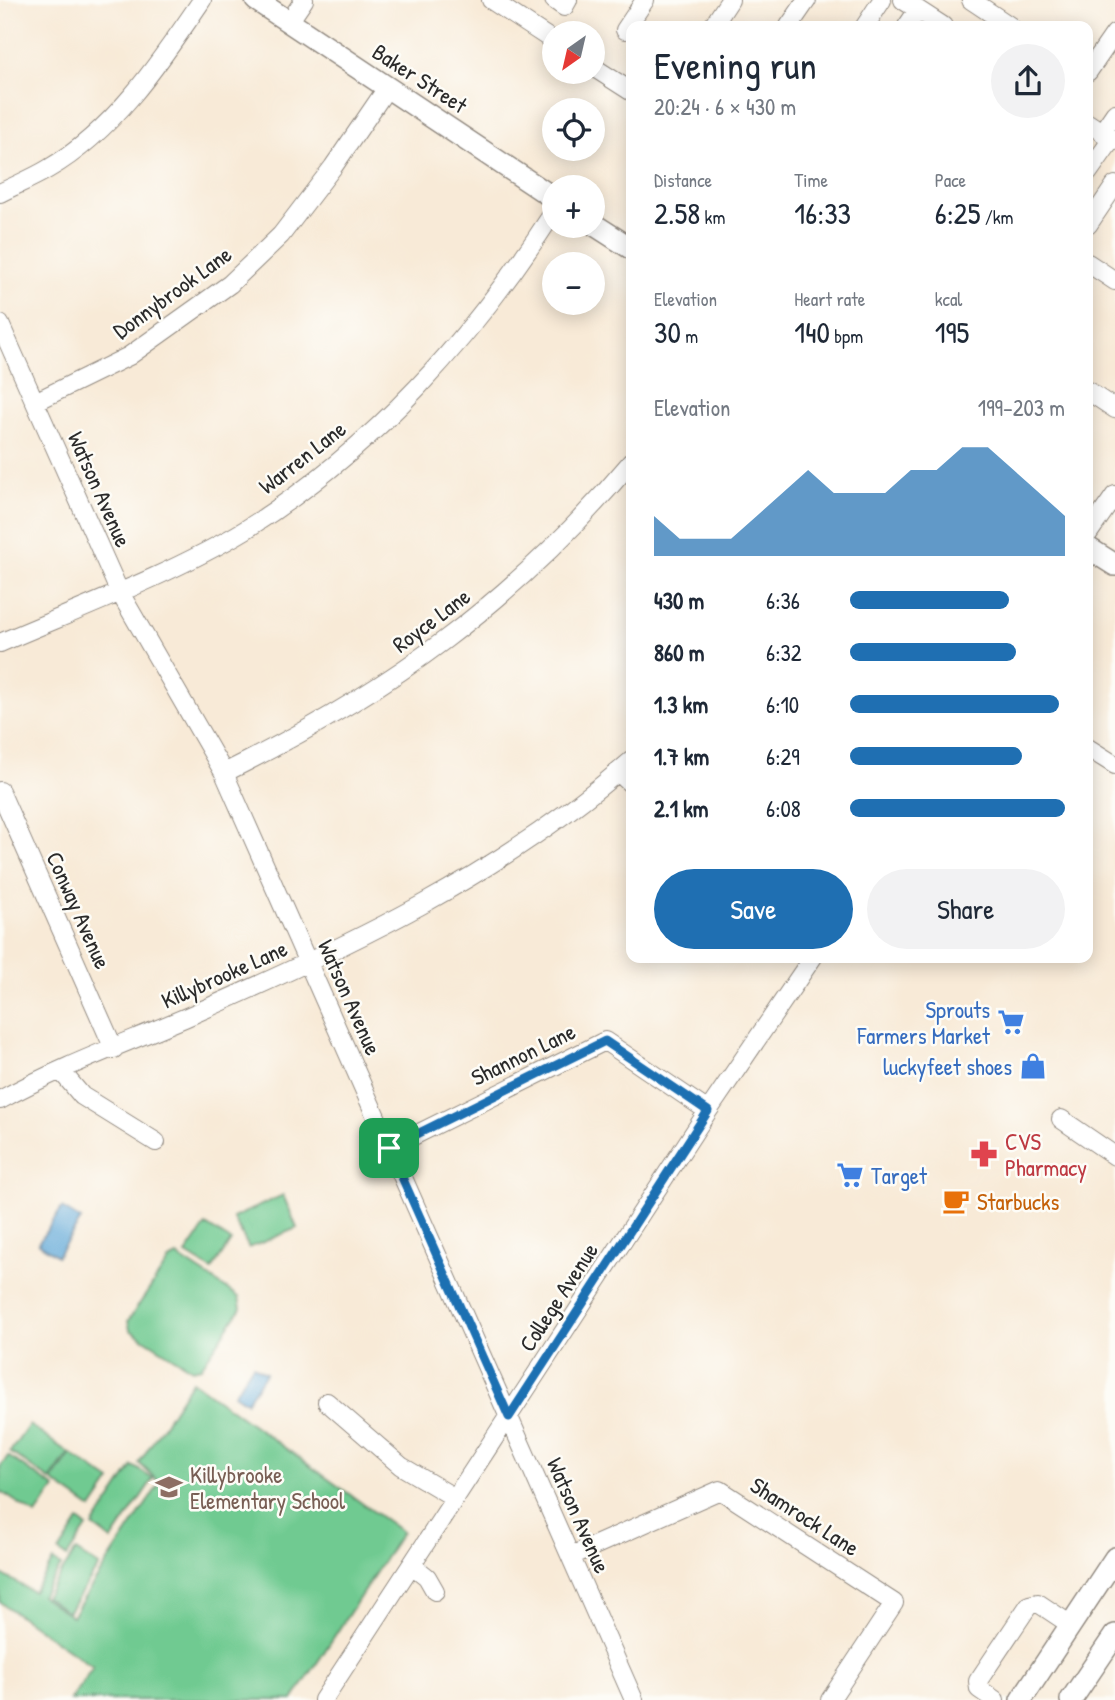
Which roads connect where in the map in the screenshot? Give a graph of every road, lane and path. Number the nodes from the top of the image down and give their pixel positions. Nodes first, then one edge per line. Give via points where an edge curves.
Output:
1 (202, 0) edge
2 (256, 0) edge
3 (304, 0) edge
4 (491, 0) edge
5 (554, 0) edge
6 (568, 0) edge
7 (645, 0) edge
8 (730, 0) edge
9 (807, 0) edge
10 (882, 0) edge
11 (971, 0) edge
12 (911, 5) edge
13 (631, 21) edge
14 (716, 21) edge
15 (792, 21) edge
16 (867, 21) edge
17 (935, 21) edge
18 (1002, 21) edge
19 (289, 22) junction
20 (542, 33) edge
21 (1115, 33) edge
22 (1093, 65) edge
23 (606, 75) edge
24 (387, 88) junction
25 (626, 88) edge
26 (1115, 113) edge
27 (1104, 134) edge
28 (1093, 161) edge
29 (1115, 185) edge
30 (542, 190) edge
31 (0, 193) edge
32 (1093, 218) edge
33 (542, 228) edge
34 (605, 232) edge
35 (626, 245) edge
36 (1093, 266) edge
37 (1115, 281) edge
38 (0, 324) edge
39 (1093, 394) edge
40 (35, 402) junction
41 (1115, 409) edge
42 (626, 468) edge
43 (1115, 495) edge
44 (1093, 527) edge
45 (1093, 551) edge
46 (1115, 565) edge
47 (119, 591) junction
48 (0, 643) edge
49 (1093, 751) edge
50 (1115, 765) edge
51 (625, 766) edge
52 (224, 773) junction
53 (0, 791) edge
54 (809, 963) edge
55 (309, 964) junction
56 (114, 1049) junction
57 (61, 1072) junction
58 (0, 1100) edge
59 (708, 1111) junction
60 (1061, 1119) dead end
61 (156, 1142) dead end
62 (389, 1148) junction
63 (1115, 1156) edge
64 (327, 1402) dead end
65 (509, 1417) junction
66 (456, 1498) junction
67 (571, 1556) junction
68 (1115, 1558) edge
69 (412, 1565) junction
70 (435, 1591) dead end
71 (1071, 1625) junction
72 (1113, 1642) edge
73 (630, 1699) edge
74 (323, 1700) edge
75 (830, 1700) edge
76 (995, 1700) edge
77 (1021, 1700) edge
78 (1071, 1700) edge

1 - 31 street via 160,63 123,106 50,168
2 - 19 main road, Baker Street
3 - 19 street
4 - 20 street
5 - 6 street via 564,7
7 - 13 street
8 - 14 street
9 - 15 street
10 - 16 street
11 - 18 street
12 - 17 street
19 - 24 main road, Baker Street
21 - 22 street
23 - 25 street
24 - 30 main road, Baker Street
24 - 40 street, Donnybrook Lane via 281,235 230,284 129,356
26 - 27 street
27 - 28 street
29 - 32 street
33 - 47 street, Warren Lane via 452,352 364,440 309,486 244,530
34 - 35 main road
36 - 37 street
38 - 40 street, Watson Avenue
39 - 41 street
40 - 47 street, Watson Avenue
42 - 52 street, Royce Lane via 558,543 467,626 344,710
43 - 44 street
45 - 46 main road
47 - 48 street, Warren Lane
47 - 52 street, Watson Avenue
49 - 50 street
51 - 55 street, Killybrooke Lane via 475,876
52 - 55 street, Watson Avenue
53 - 56 street, Conway Avenue
54 - 59 street, College Avenue
55 - 56 street, Killybrooke Lane
55 - 62 street, Watson Avenue
56 - 57 street, Killybrooke Lane
57 - 58 street, Killybrooke Lane
57 - 61 street via 82,1096
59 - 62 street, Shannon Lane via 605,1041
59 - 65 street, College Avenue
60 - 63 street
62 - 65 street, Watson Avenue
64 - 66 street via 401,1466
65 - 66 street, College Avenue
65 - 67 street, Watson Avenue
66 - 69 street, College Avenue
67 - 73 street, Watson Avenue
67 - 75 street, Shamrock Lane via 720,1490 894,1603
68 - 71 main road
69 - 70 street via 428,1577
69 - 74 street, College Avenue
71 - 76 street via 1038,1604 1029,1605 978,1681 979,1689
71 - 77 main road
72 - 78 main road

